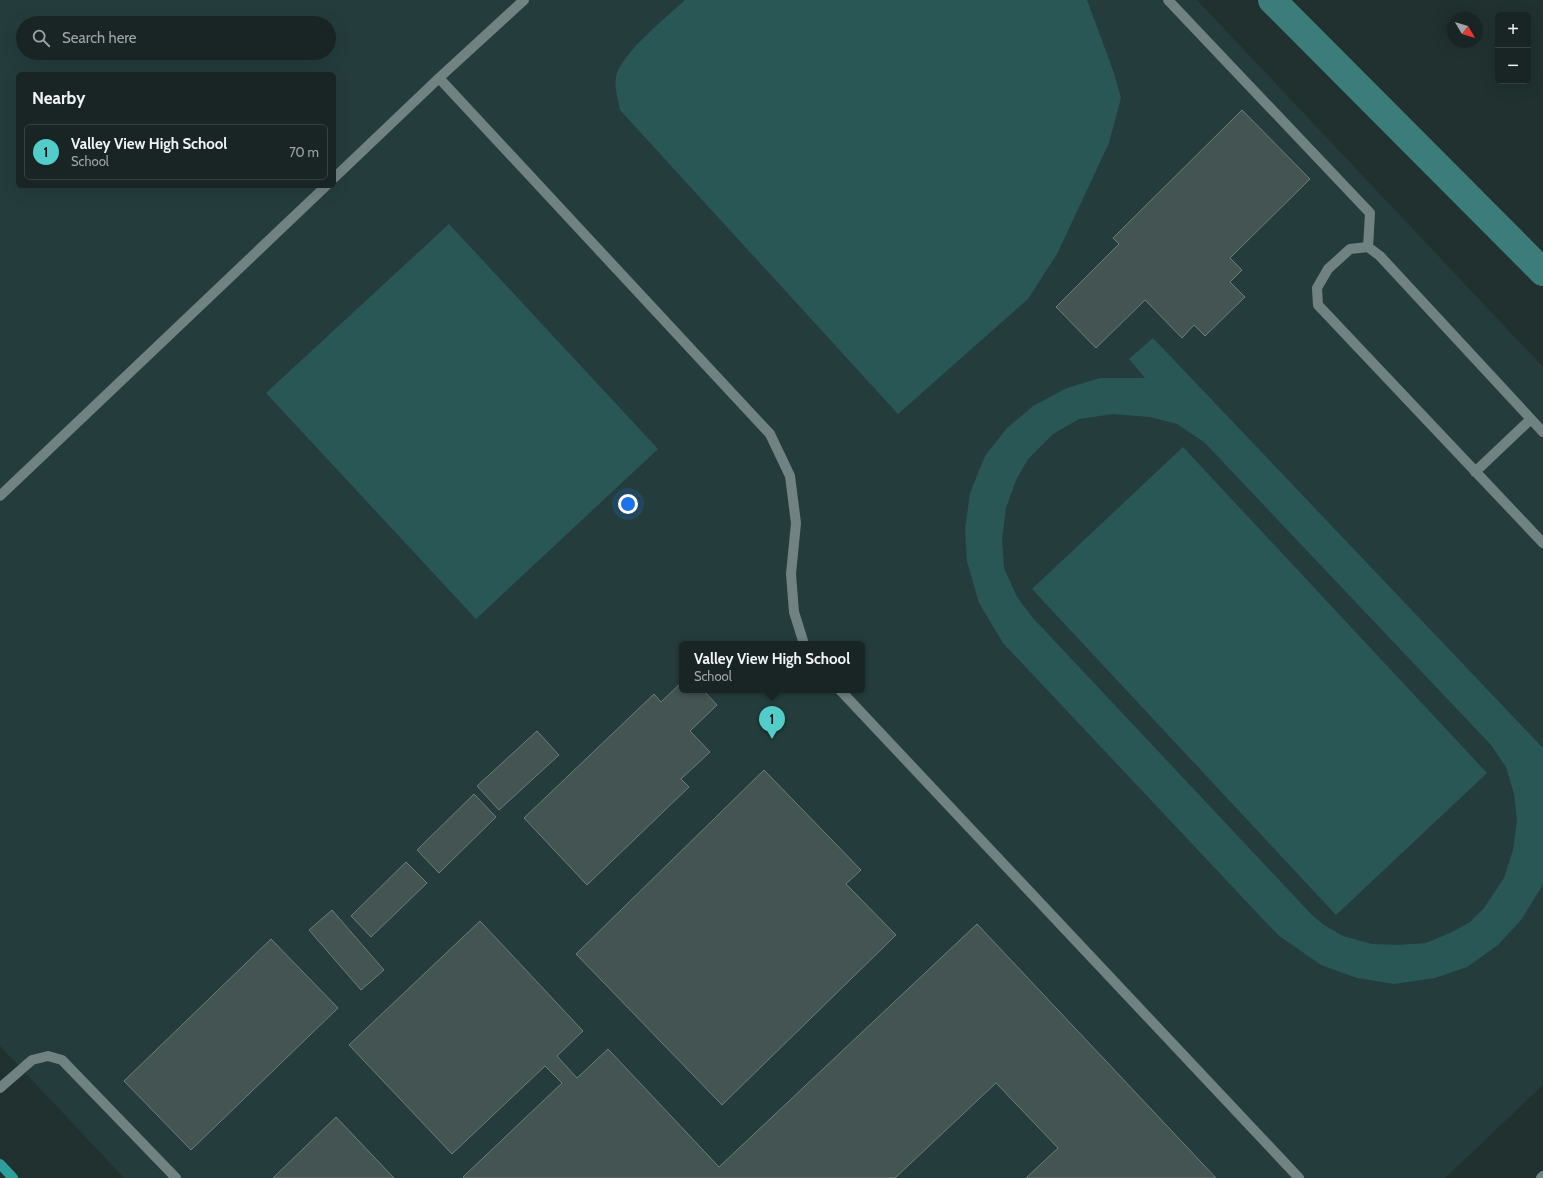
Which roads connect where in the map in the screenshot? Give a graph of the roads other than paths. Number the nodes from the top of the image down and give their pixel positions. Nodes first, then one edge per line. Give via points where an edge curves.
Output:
1 (524, 0) edge
2 (1168, 0) edge
3 (439, 78) junction
4 (336, 176) edge
5 (324, 188) edge
6 (1368, 246) junction
7 (1531, 420) junction
8 (1543, 432) edge
9 (1475, 472) junction
10 (0, 496) edge
11 (1543, 543) edge
12 (803, 641) edge
13 (843, 693) edge
14 (0, 1088) edge
15 (0, 1164) edge
16 (1543, 1176) edge
17 (13, 1178) edge
18 (176, 1178) edge
19 (1299, 1178) edge
20 (1541, 1178) edge

1 - 3 street
2 - 6 street via 1370,213
3 - 4 street
3 - 12 street via 770,434 790,476 796,523 791,582 794,612
5 - 10 street
6 - 7 street
6 - 9 street via 1350,249 1328,269 1317,288 1318,305
7 - 8 street
7 - 9 street
9 - 11 street
13 - 19 street
14 - 18 street via 32,1060 48,1056 62,1060
15 - 17 main road
16 - 20 street

